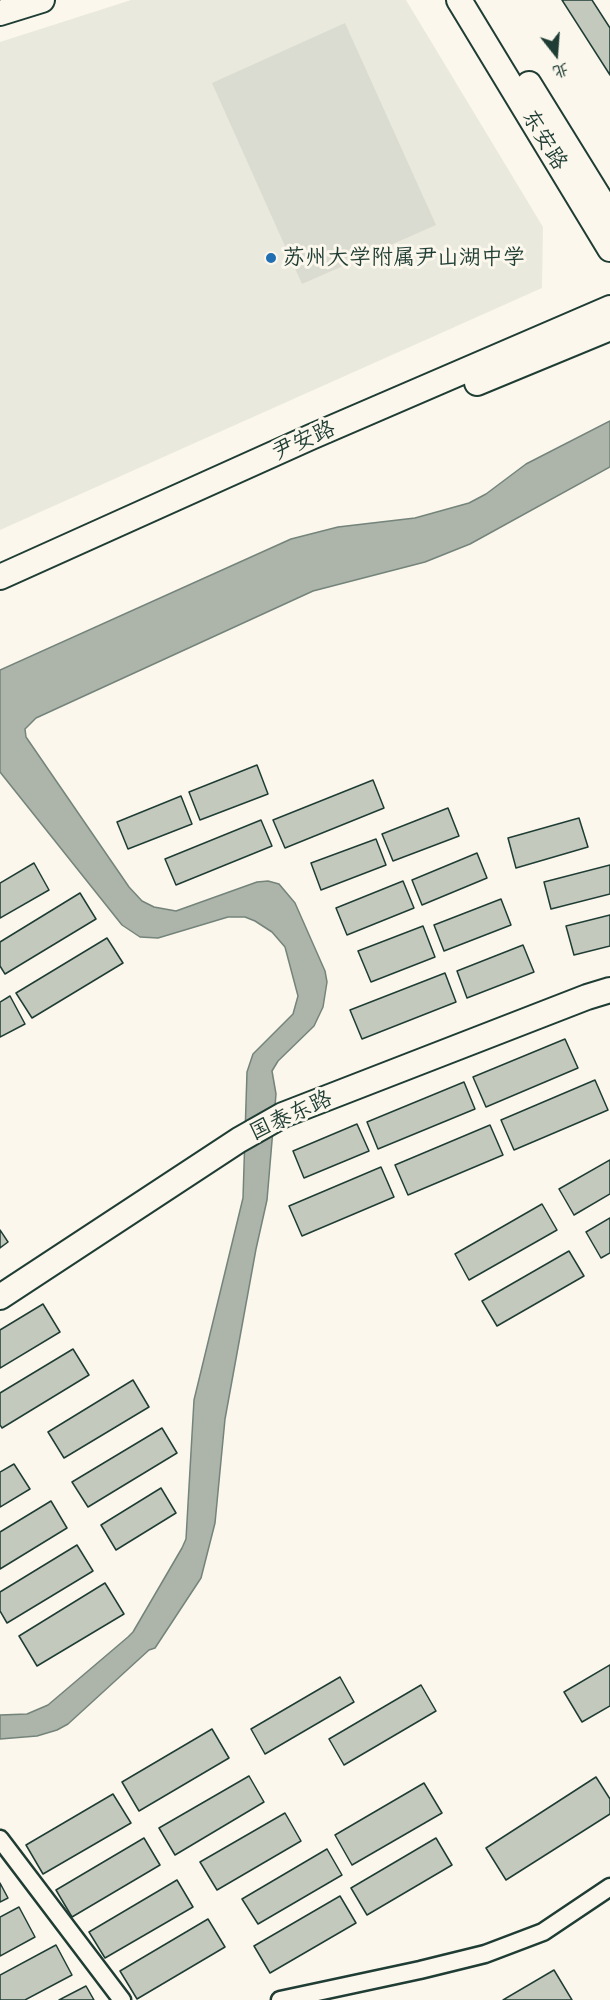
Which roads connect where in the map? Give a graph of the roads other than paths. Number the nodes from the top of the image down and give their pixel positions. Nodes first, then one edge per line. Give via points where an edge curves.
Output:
1 (42, 0) edge
2 (459, 0) edge
3 (478, 0) edge
4 (0, 13) edge
5 (610, 215) edge
6 (610, 249) edge
7 (610, 308) edge
8 (610, 328) edge
9 (0, 577) edge
10 (0, 594) edge
11 (610, 990) edge
12 (0, 1298) edge
13 (0, 1839) edge
14 (610, 1887) edge
15 (122, 2000) edge
16 (280, 2000) edge

1 - 4 main road
2 - 6 main road, 东安路
3 - 5 main road, 东安路
7 - 9 main road, 尹安路
8 - 10 main road, 尹安路 via 311,453
11 - 12 main road, 国泰东路 via 283,1115
13 - 15 street
14 - 16 street via 543,1932 485,1954

